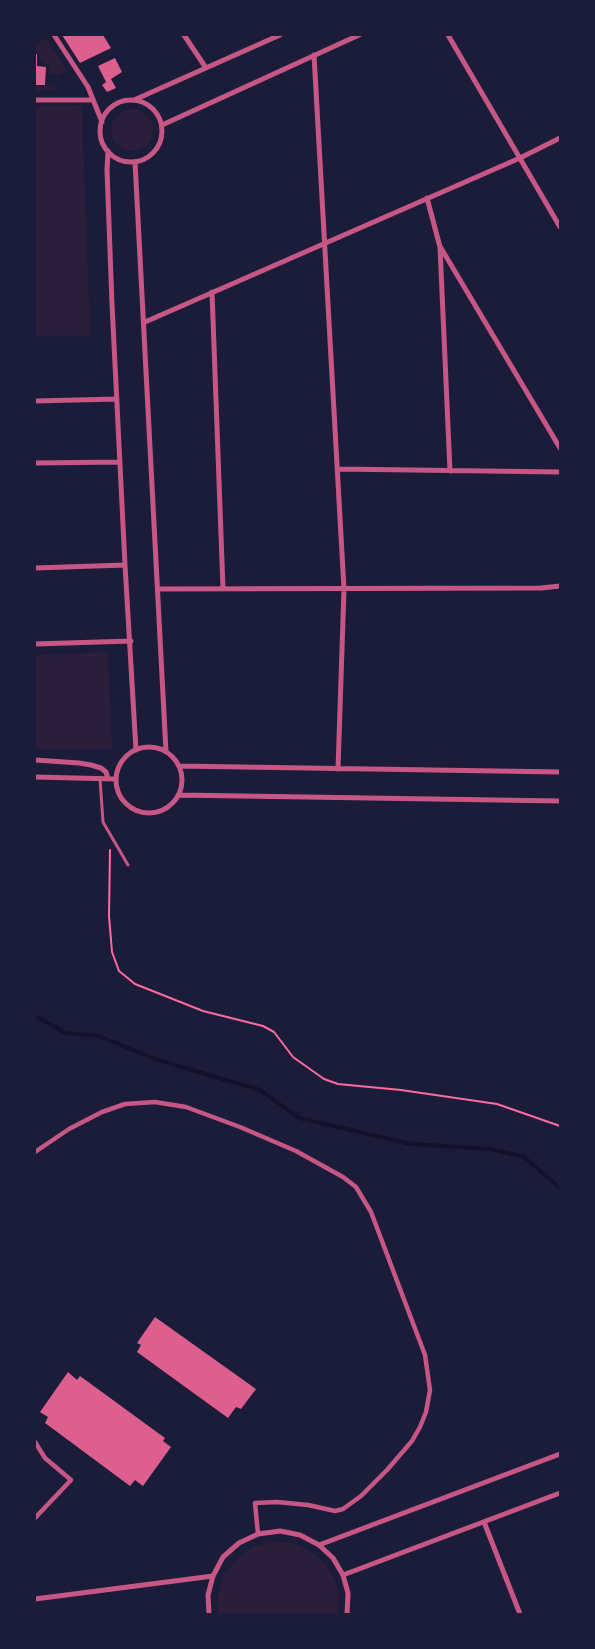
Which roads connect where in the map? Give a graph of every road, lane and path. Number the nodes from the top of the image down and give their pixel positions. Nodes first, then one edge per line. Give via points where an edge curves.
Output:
1 (54, 35) edge
2 (184, 35) edge
3 (280, 35) edge
4 (359, 35) edge
5 (448, 35) edge
6 (314, 55) junction
7 (206, 68) junction
8 (35, 100) edge
9 (93, 100) junction
10 (134, 100) junction
11 (102, 122) junction
12 (162, 125) junction
13 (560, 138) edge
14 (108, 151) junction
15 (520, 158) junction
16 (135, 162) junction
17 (427, 198) junction
18 (560, 226) edge
19 (326, 243) junction
20 (440, 247) junction
21 (212, 292) junction
22 (145, 322) junction
23 (117, 399) junction
24 (35, 401) edge
25 (560, 448) edge
26 (120, 462) junction
27 (35, 463) edge
28 (338, 469) junction
29 (450, 471) junction
30 (560, 472) edge
31 (125, 565) junction
32 (35, 568) edge
33 (560, 586) edge
34 (344, 588) junction
35 (158, 589) junction
36 (223, 589) junction
37 (130, 642) junction
38 (35, 644) edge
39 (136, 750) junction
40 (166, 752) junction
41 (35, 760) edge
42 (178, 766) junction
43 (338, 769) junction
44 (560, 772) edge
45 (35, 778) edge
46 (100, 779) junction
47 (108, 779) junction
48 (116, 779) junction
49 (178, 795) junction
50 (560, 801) edge
51 (110, 835) junction
52 (128, 865) dead end
53 (560, 1126) edge
54 (35, 1152) edge
55 (35, 1442) edge
56 (560, 1454) edge
57 (560, 1493) edge
58 (35, 1518) edge
59 (484, 1522) junction
60 (258, 1534) junction
61 (319, 1545) junction
62 (343, 1575) junction
63 (213, 1576) junction
64 (35, 1599) edge
65 (209, 1614) edge
66 (347, 1614) edge
67 (520, 1614) edge

1 - 9 street via 88,86
2 - 7 street
3 - 7 street
4 - 6 street
5 - 15 street
6 - 12 street
6 - 19 street
7 - 10 street
8 - 9 street
9 - 11 street
10 - 11 street via 115,106
10 - 12 street via 152,108
11 - 14 street via 102,142
12 - 16 street via 159,145 145,159
13 - 15 street
14 - 16 street via 115,158
14 - 23 street
15 - 17 street
15 - 18 street
16 - 22 street
17 - 19 street
17 - 20 street
19 - 21 street
19 - 28 street
20 - 25 street
20 - 29 street
21 - 22 street
21 - 36 street
22 - 35 street
23 - 24 street
23 - 26 street
26 - 27 street
26 - 31 street
28 - 29 street
28 - 34 street
29 - 30 street
31 - 32 street
31 - 37 street
33 - 34 street
34 - 36 street
34 - 43 street
35 - 36 street
35 - 40 street
37 - 38 street
37 - 39 street
39 - 40 street via 151,747
39 - 48 street via 122,762
40 - 42 street
41 - 47 street via 91,765 106,772
42 - 43 street
42 - 49 street via 181,786
43 - 44 street
45 - 46 street
46 - 47 street
46 - 51 lane via 103,822
47 - 48 street
48 - 49 street via 121,798 136,810 146,813 165,809
49 - 50 street
51 - 52 lane
51 - 53 path via 112,952 118,971 135,984 203,1011 263,1026 274,1032 293,1057 324,1079 338,1084 497,1104
54 - 60 street via 69,1129 125,1104 155,1102 186,1107 296,1151 344,1177 356,1187 371,1212 426,1355 430,1390 426,1412 412,1442 361,1496 335,1511 308,1505 255,1503
55 - 58 street via 45,1458 71,1480
56 - 61 street
57 - 59 street
59 - 62 street
59 - 67 street
60 - 61 street via 280,1531 300,1535
60 - 63 street via 239,1543 223,1557
61 - 62 street via 333,1558
62 - 66 street via 348,1593
63 - 64 street
63 - 65 street via 208,1595

